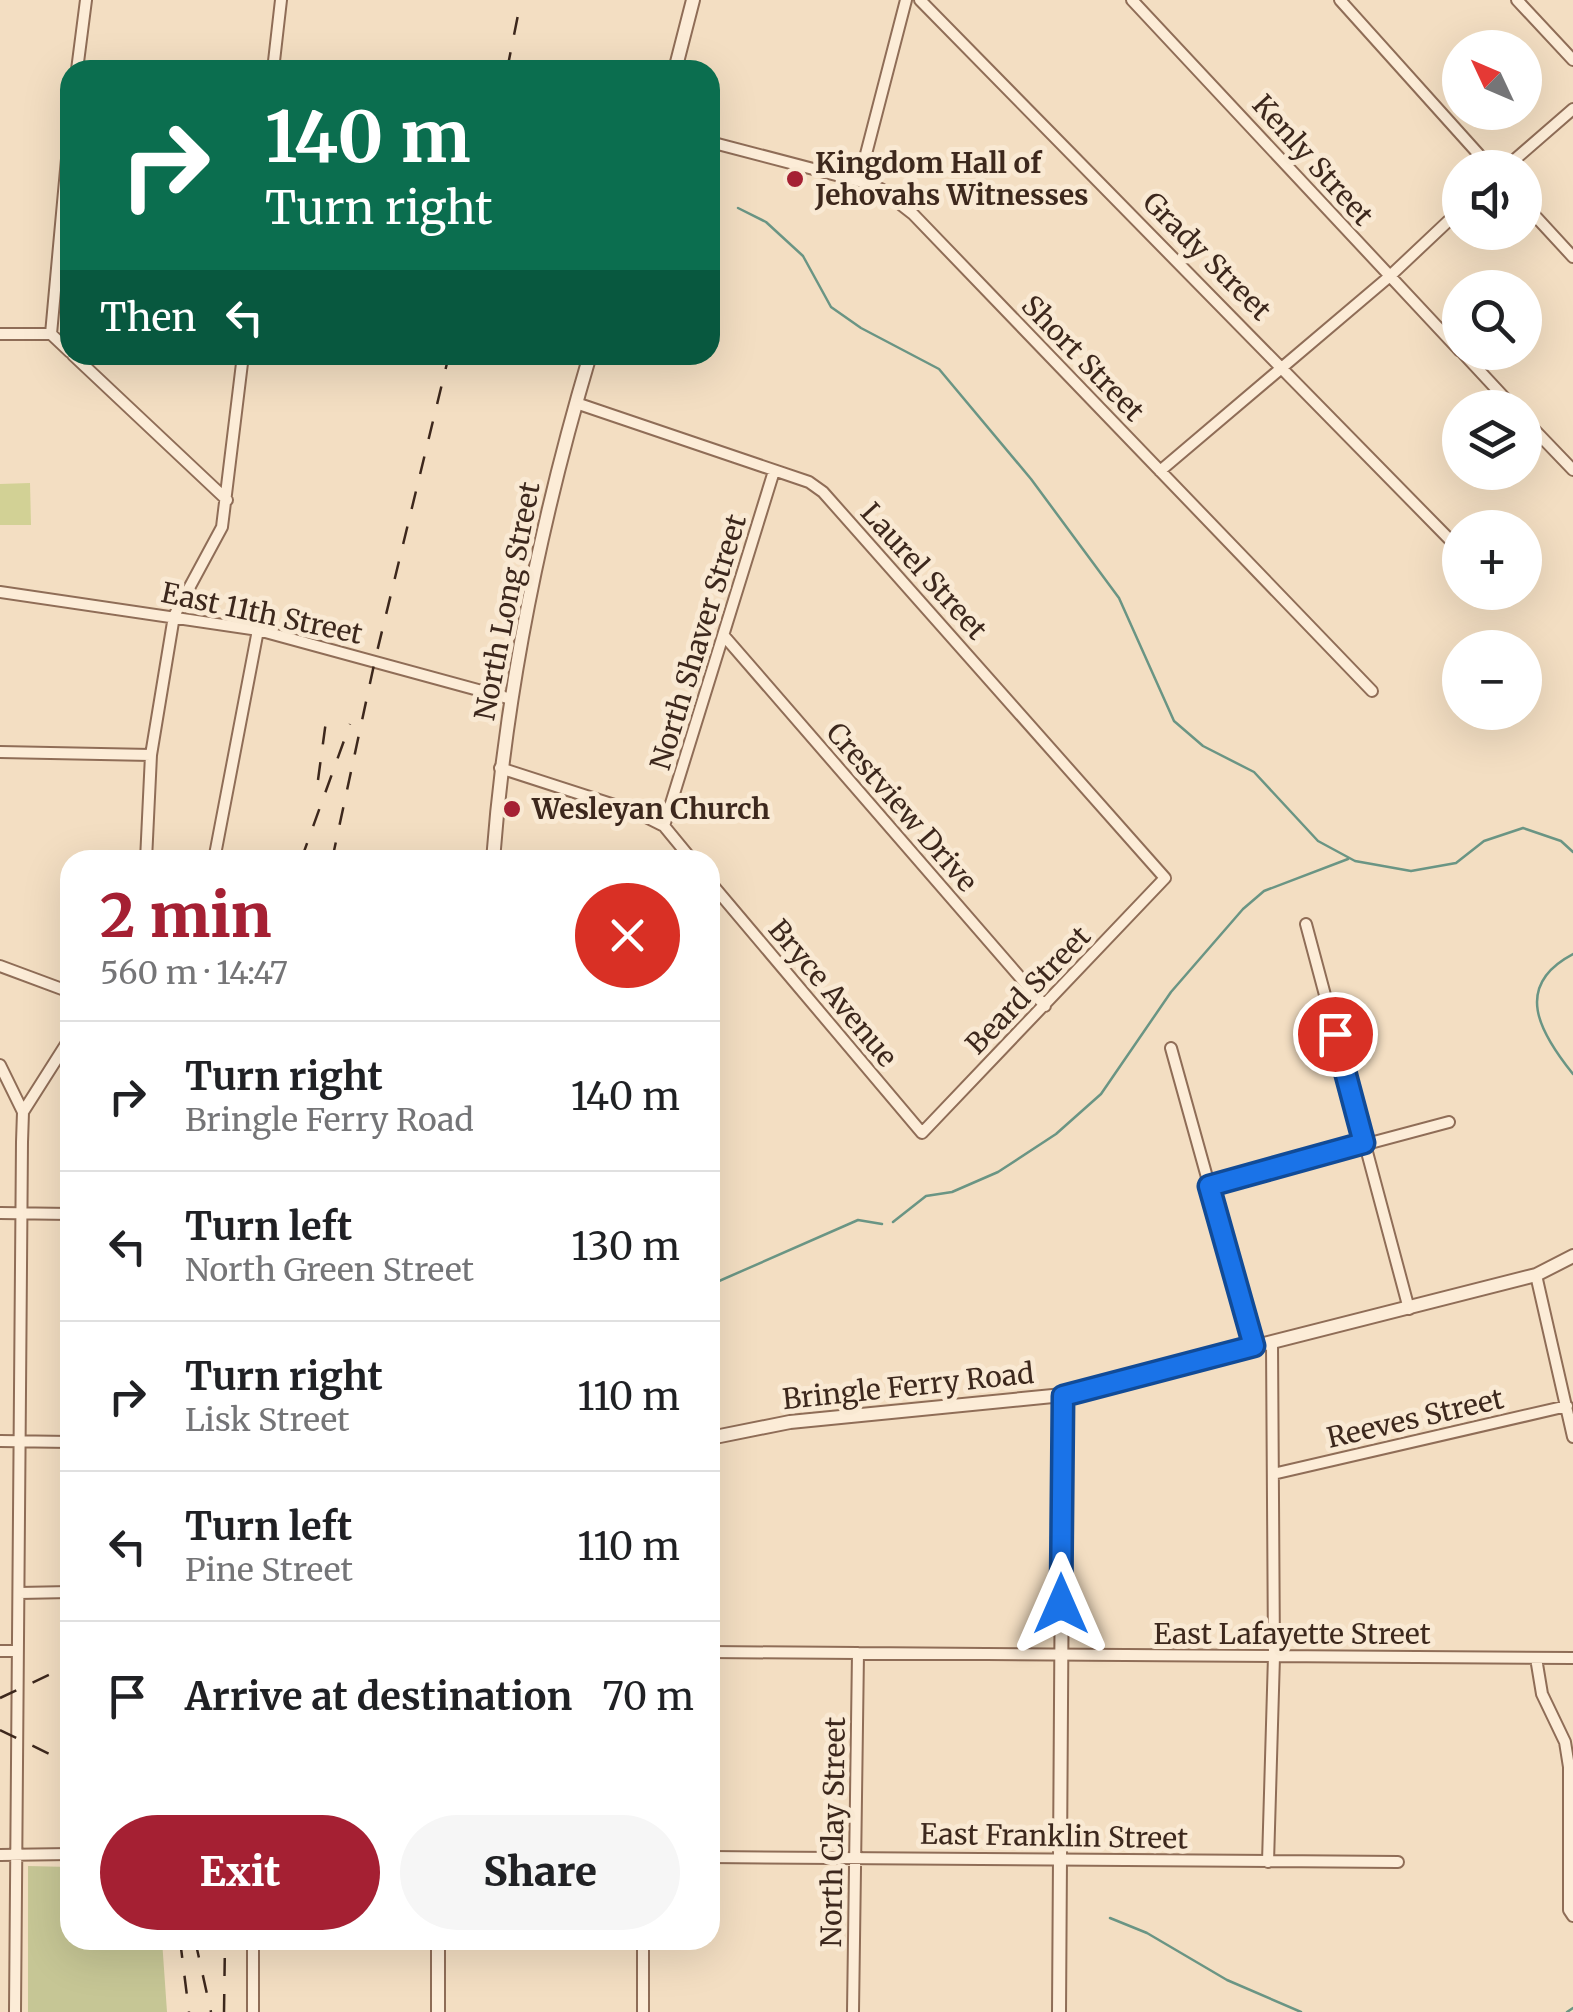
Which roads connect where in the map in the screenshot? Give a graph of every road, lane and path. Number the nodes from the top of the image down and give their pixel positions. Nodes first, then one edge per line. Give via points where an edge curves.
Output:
1 (86, 0) edge
2 (281, 0) edge
3 (693, 0) edge
4 (906, 0) edge
5 (920, 0) edge
6 (1132, 0) edge
7 (1340, 0) edge
8 (1517, 0) edge
9 (78, 60) edge
10 (275, 60) edge
11 (678, 60) edge
12 (1573, 60) edge
13 (1573, 109) edge
14 (720, 145) edge
15 (1474, 150) edge
16 (1526, 150) edge
17 (859, 181) junction
18 (1542, 223) edge
19 (1442, 227) edge
20 (60, 235) edge
21 (1573, 257) edge
22 (1390, 276) junction
23 (1442, 332) edge
24 (0, 334) edge
25 (51, 334) junction
26 (60, 343) edge
27 (1282, 364) junction
28 (84, 365) edge
29 (241, 365) edge
30 (587, 365) edge
31 (1478, 370) edge
32 (1497, 390) edge
33 (576, 403) junction
34 (1542, 438) edge
35 (1573, 470) edge
36 (774, 471) junction
37 (1160, 471) junction
38 (227, 500) junction
39 (1442, 531) edge
40 (0, 592) edge
41 (174, 616) junction
42 (258, 630) junction
43 (725, 637) junction
44 (1372, 691) dead end
45 (510, 699) junction
46 (0, 752) edge
47 (151, 755) junction
48 (500, 768) junction
49 (664, 826) junction
50 (146, 850) edge
51 (216, 850) edge
52 (493, 850) edge
53 (684, 850) edge
54 (1166, 878) joint
55 (720, 894) edge
56 (1306, 924) dead end
57 (0, 966) edge
58 (60, 988) edge
59 (1044, 1006) junction
60 (1171, 1048) dead end
61 (60, 1054) edge
62 (0, 1065) edge
63 (24, 1112) junction
64 (1449, 1122) dead end
65 (922, 1132) joint
66 (1364, 1143) junction
67 (1209, 1186) junction
68 (23, 1213) junction
69 (0, 1214) edge
70 (60, 1214) edge
71 (1573, 1256) edge
72 (1536, 1274) junction
73 (1408, 1309) junction
74 (1272, 1342) junction
75 (1254, 1346) junction
76 (1063, 1396) junction
77 (1567, 1406) junction
78 (720, 1436) edge
79 (1573, 1437) edge
80 (0, 1441) edge
81 (18, 1442) junction
82 (60, 1442) edge
83 (1272, 1474) junction
84 (60, 1592) edge
85 (19, 1593) junction
86 (0, 1651) edge
87 (18, 1651) junction
88 (720, 1652) edge
89 (858, 1653) junction
90 (1060, 1655) junction
91 (1274, 1656) junction
92 (1536, 1658) junction
93 (1573, 1658) edge
94 (1569, 1741) edge
95 (60, 1854) edge
96 (0, 1855) edge
97 (16, 1855) junction
98 (1061, 1856) junction
99 (720, 1857) edge
100 (855, 1858) junction
101 (1268, 1862) junction
102 (1398, 1862) dead end
103 (1573, 1916) edge
104 (254, 1950) edge
105 (438, 1950) edge
106 (643, 1950) edge
107 (16, 2012) edge
108 (252, 2012) edge
109 (438, 2012) edge
110 (643, 2012) edge
111 (853, 2012) edge
112 (1059, 2012) edge

1 - 9 street
2 - 10 street
3 - 11 street
4 - 17 street
5 - 27 street, Grady Street
6 - 22 street, Kenly Street
7 - 15 street
8 - 12 street
13 - 16 street
14 - 17 street, Short Street
17 - 37 street, Short Street via 913,214
18 - 21 street
19 - 22 street
20 - 25 street
22 - 23 street, Kenly Street
22 - 27 street
24 - 25 street
25 - 26 street
27 - 37 street
27 - 39 street, Grady Street
28 - 38 street
29 - 38 street
30 - 33 street, North Long Street
31 - 32 street, Kenly Street
33 - 36 street, Laurel Street
33 - 45 street, North Long Street via 532,574
34 - 35 street
36 - 43 street, North Shaver Street
36 - 54 street, Laurel Street via 823,492
37 - 44 street, Short Street
38 - 41 street via 222,527
40 - 41 street, East 11th Street
41 - 42 street, East 11th Street
41 - 47 street
42 - 45 street, East 11th Street
42 - 51 street
43 - 49 street, North Shaver Street
43 - 59 street, Crestview Drive
45 - 48 street, North Long Street
46 - 47 street
47 - 50 street
48 - 49 street
48 - 52 street, North Long Street
49 - 53 street
54 - 59 street, Beard Street
55 - 65 street, Bryce Avenue
56 - 66 street
57 - 58 street
59 - 65 street, Beard Street
60 - 67 street
61 - 63 street
62 - 63 street
63 - 68 street
64 - 66 street
66 - 67 street
66 - 73 street
67 - 75 street
68 - 69 street
68 - 70 street
68 - 81 street
71 - 72 street, Bringle Ferry Road
72 - 73 street, Bringle Ferry Road
72 - 77 street
73 - 74 street, Bringle Ferry Road
74 - 75 street, Bringle Ferry Road
74 - 83 street
75 - 76 street, Bringle Ferry Road
76 - 78 street, Bringle Ferry Road via 790,1422
76 - 90 street
77 - 79 street
77 - 83 street, Reeves Street
80 - 81 street
81 - 82 street
81 - 85 street
83 - 91 street
84 - 85 street
85 - 87 street
86 - 87 street
87 - 97 street
88 - 89 street, East Lafayette Street
89 - 90 street, East Lafayette Street
89 - 100 street, North Clay Street
90 - 91 street, East Lafayette Street
90 - 98 street
91 - 92 street, East Lafayette Street
91 - 101 street
92 - 93 street, East Lafayette Street
92 - 94 street via 1542,1694
94 - 103 street
95 - 97 street
96 - 97 street
97 - 107 street
98 - 100 street, East Franklin Street
98 - 101 street, East Franklin Street
98 - 112 street
99 - 100 street, East Franklin Street
100 - 111 street, North Clay Street
101 - 102 street, East Franklin Street
104 - 108 street
105 - 109 street
106 - 110 street

